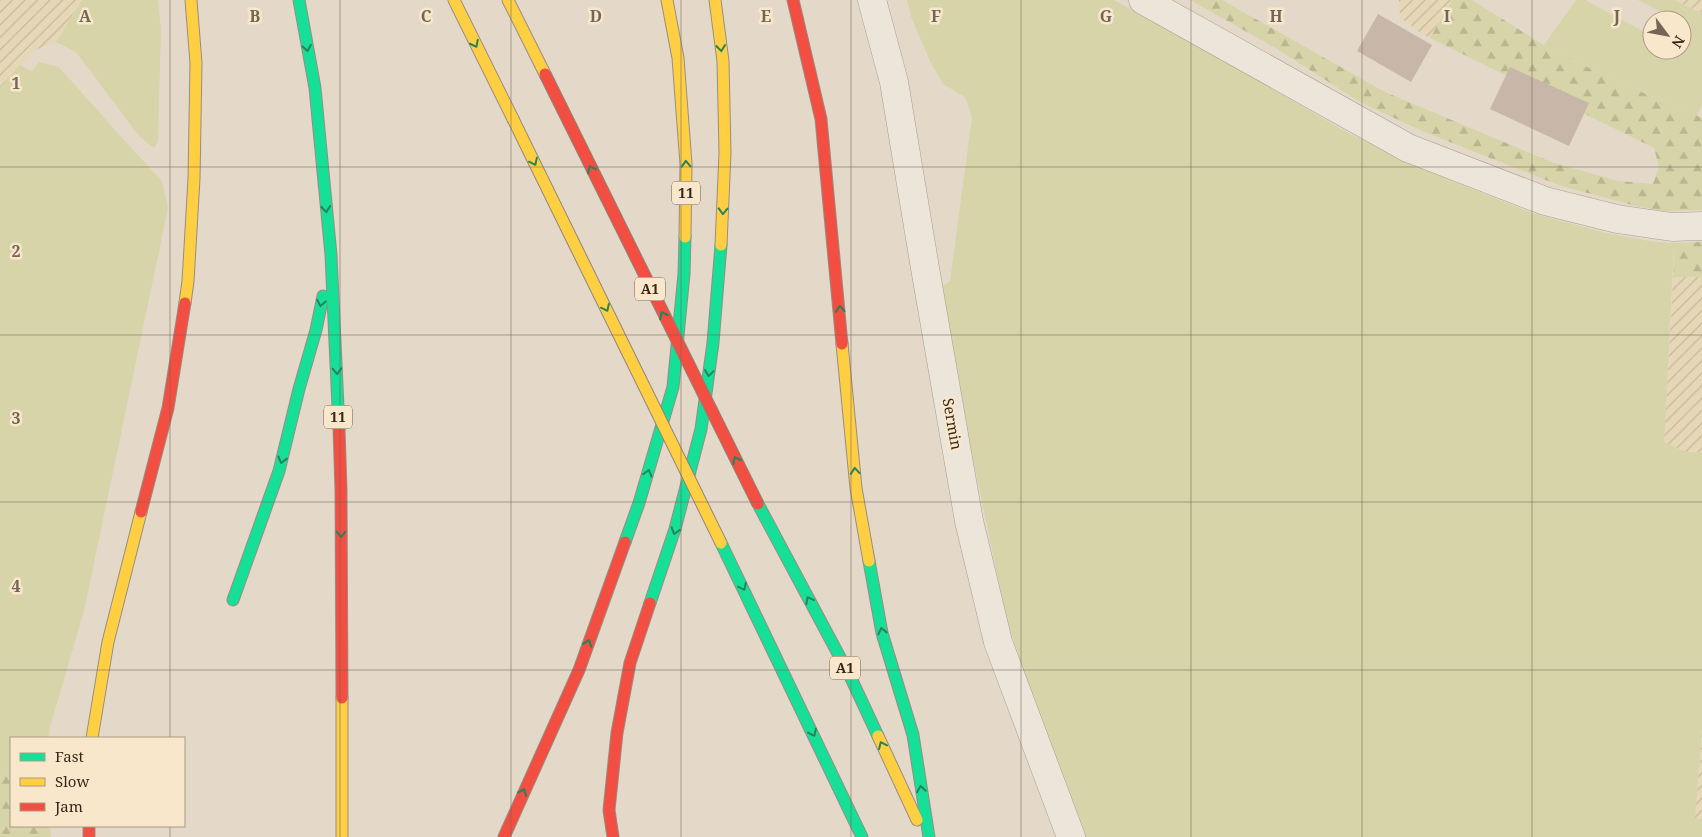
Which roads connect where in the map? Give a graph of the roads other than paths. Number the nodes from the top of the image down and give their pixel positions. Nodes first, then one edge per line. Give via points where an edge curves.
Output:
1 (191, 0) edge
2 (298, 0) edge
3 (454, 0) edge
4 (508, 0) edge
5 (667, 0) edge
6 (715, 0) edge
7 (793, 0) edge
8 (872, 0) edge
9 (1143, 0) edge
10 (1702, 226) edge
11 (331, 255) junction
12 (233, 600) dead end
13 (92, 737) edge
14 (342, 837) edge
15 (504, 837) edge
16 (613, 837) edge
17 (862, 837) edge
18 (927, 837) edge
19 (1071, 837) edge

1 - 13 main road via 196,63 188,281 168,408 108,642
2 -> 11 main road, 11 via 315,88
3 -> 17 main road, bridge
18 -> 4 main road, A1, bridge via 850,676 758,504
15 -> 5 main road, 11 via 579,670 639,503 673,387 684,274 686,164 678,58
6 -> 16 main road via 723,61 725,153 713,343 701,429 676,529 630,663 617,733 609,810
18 -> 7 main road via 913,735 882,633 856,488 821,120
8 - 19 street, Sermin via 894,82 970,521 998,642
9 - 10 street via 1408,148 1545,201 1617,219
11 -> 12 main road via 316,330 279,471
11 -> 14 main road, 11 via 341,490

